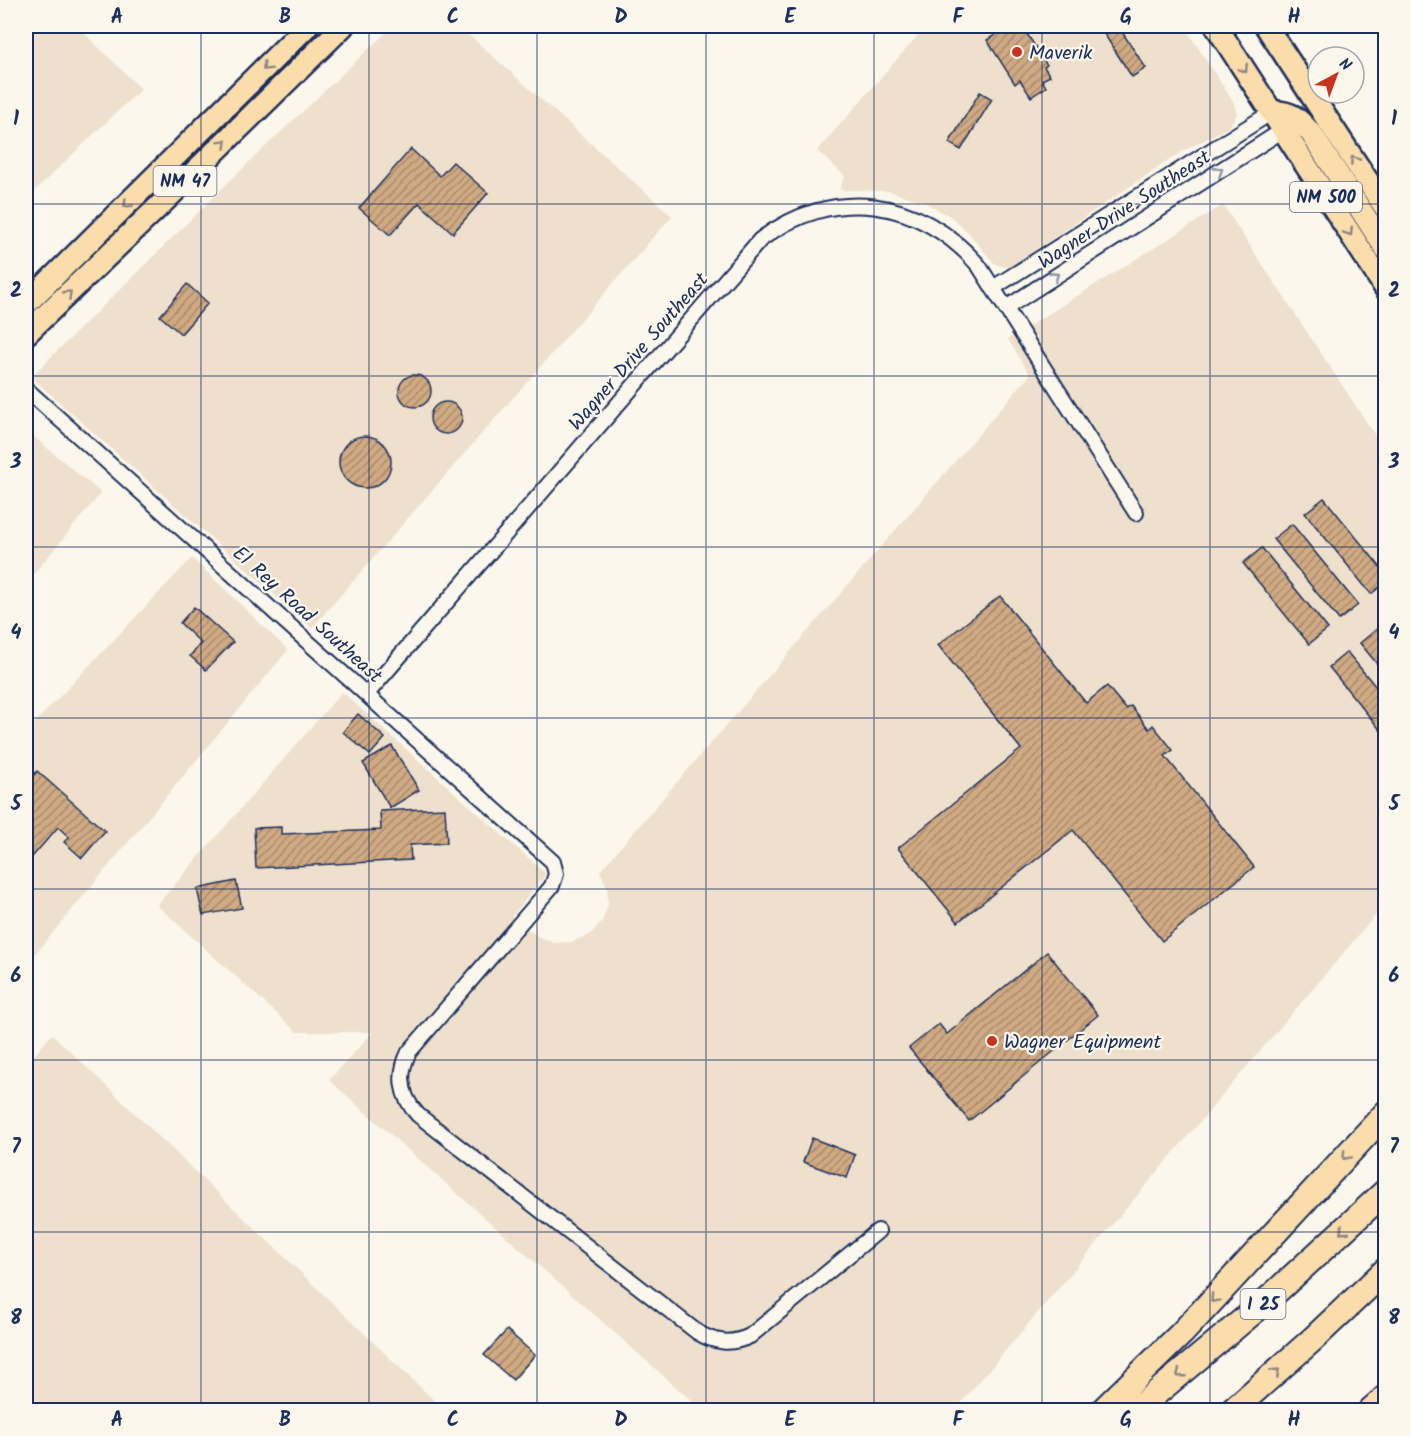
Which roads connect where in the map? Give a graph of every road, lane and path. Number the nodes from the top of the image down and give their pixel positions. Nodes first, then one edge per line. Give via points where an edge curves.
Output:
1 (307, 26) edge
2 (343, 26) edge
3 (1216, 26) edge
4 (1266, 26) edge
5 (1277, 121) junction
6 (1386, 209) edge
7 (1386, 249) edge
8 (993, 288) junction
9 (1384, 290) edge
10 (26, 304) edge
11 (1006, 308) junction
12 (26, 334) edge
13 (26, 389) edge
14 (1136, 513) dead end
15 (367, 694) junction
16 (1386, 1113) edge
17 (1386, 1191) edge
18 (878, 1231) dead end
19 (1386, 1270) edge
20 (1386, 1396) edge
21 (1103, 1410) edge
22 (1136, 1410) edge
23 (1233, 1410) edge
24 (1371, 1410) edge

1 -> 10 main road, NM 47
12 -> 2 main road, NM 47
3 -> 5 main road, NM 500
6 -> 4 main road, NM 500
5 - 7 main road via 1285,112 1311,133
5 - 8 street, Wagner Drive Southeast
5 -> 9 main road, NM 500
11 -> 5 street, Wagner Drive Southeast
8 - 11 street, Wagner Drive Southeast
8 - 15 street, Wagner Drive Southeast via 956,242 928,223 897,210 864,205 831,207 772,231 752,249
11 - 14 street
13 - 15 street, El Rey Road Southeast
15 - 18 street, El Rey Road Southeast via 550,857 556,874 552,886 409,1052 402,1078 404,1094 412,1109 713,1341 732,1342 750,1336
16 -> 21 highway via 1156,1361
17 -> 22 highway, I 25 via 1265,1302
23 -> 19 highway
20 - 24 highway

